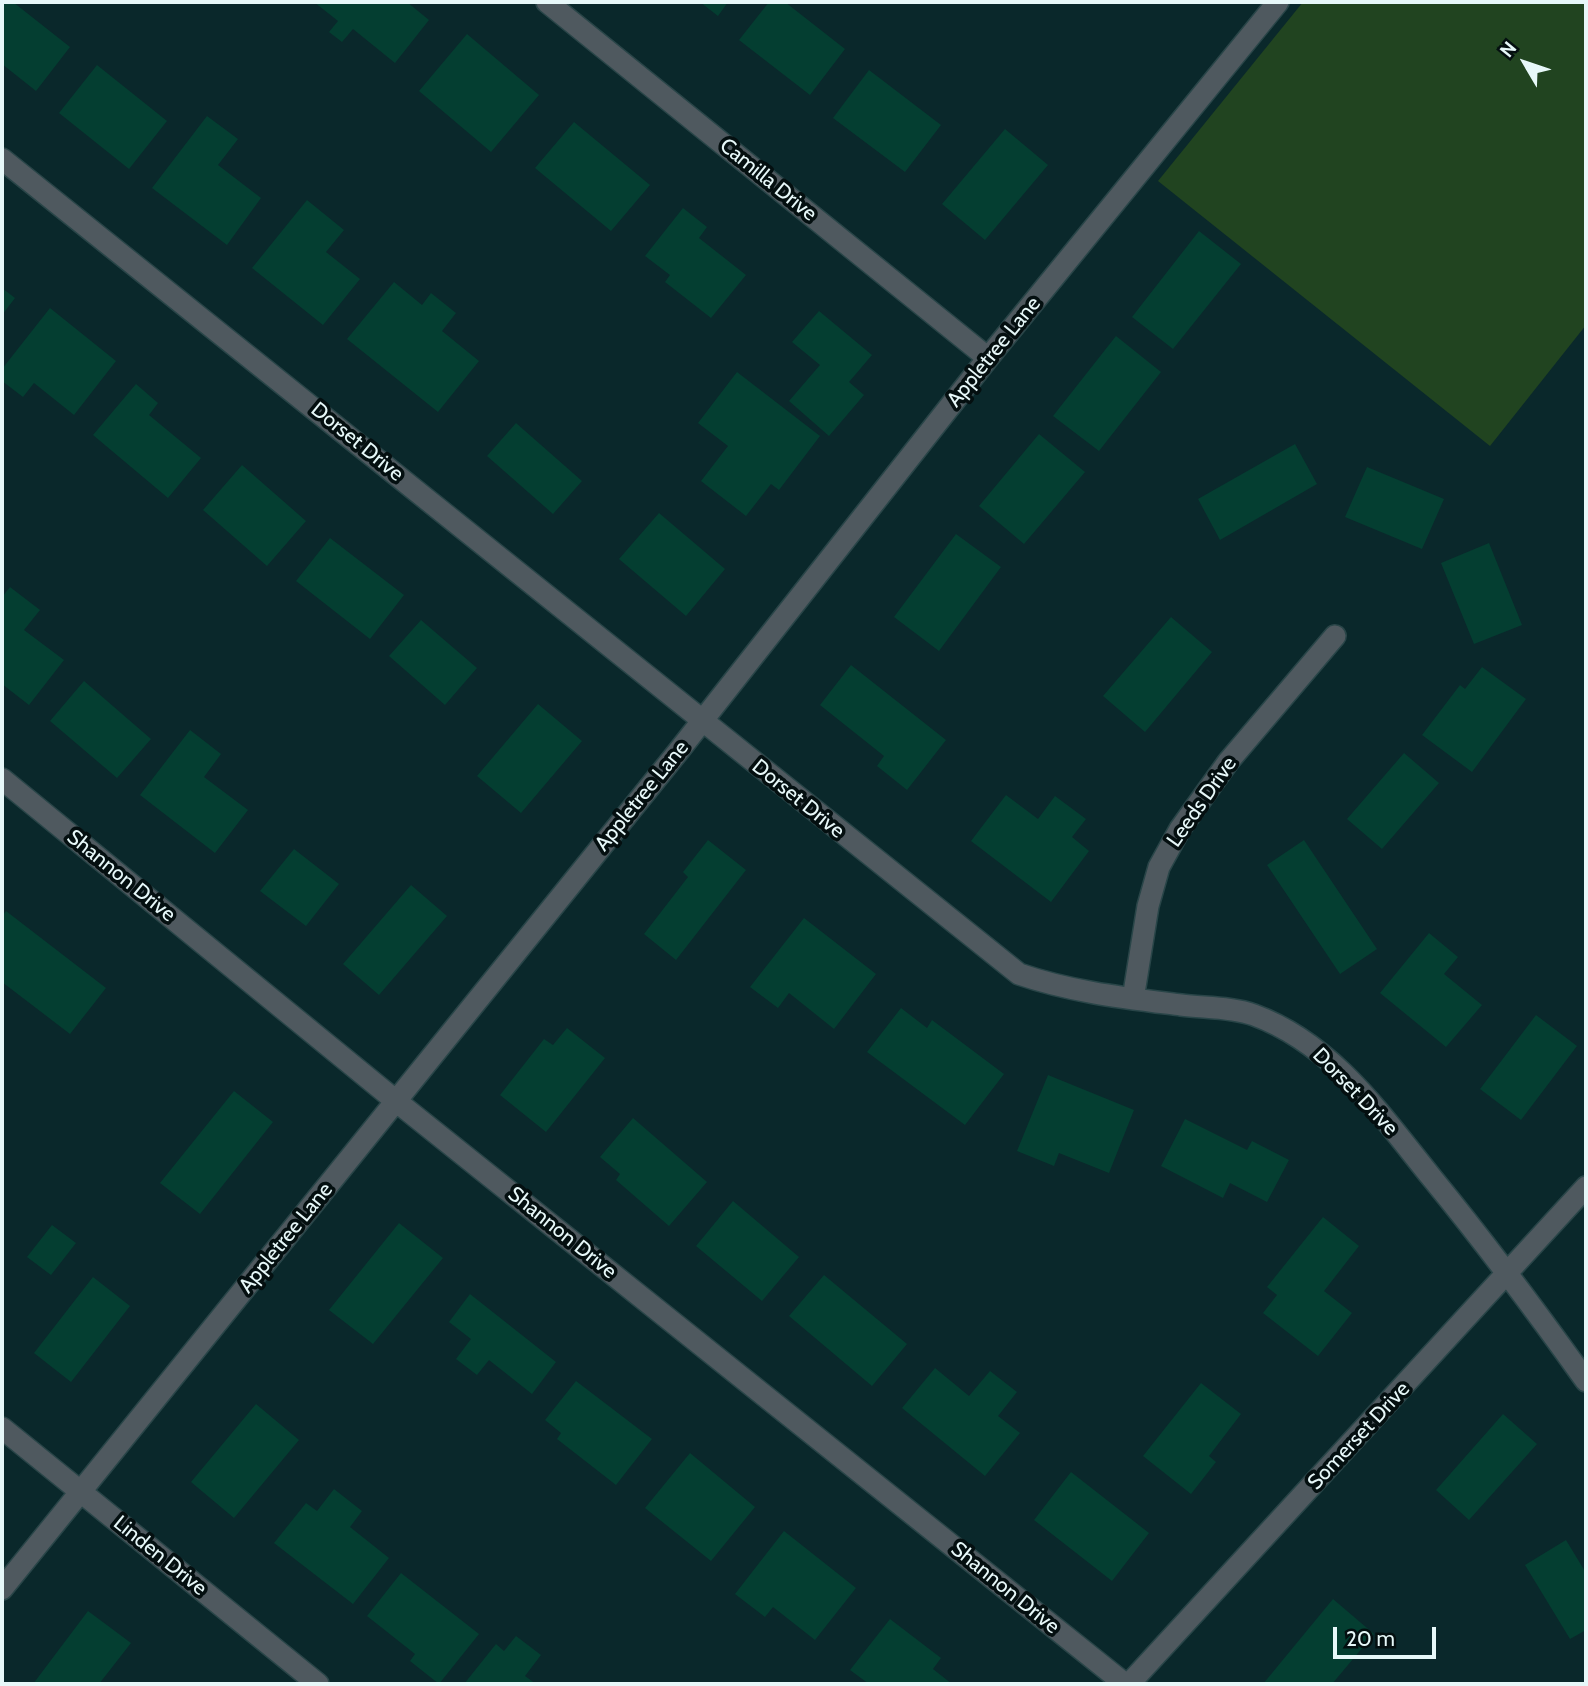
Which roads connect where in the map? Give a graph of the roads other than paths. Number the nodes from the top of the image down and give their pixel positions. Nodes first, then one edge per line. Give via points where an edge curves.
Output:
1 (547, 2) edge
2 (1278, 2) edge
3 (2, 159) edge
4 (988, 358) junction
5 (1335, 636) dead end
6 (701, 722) junction
7 (2, 779) edge
8 (1133, 999) junction
9 (396, 1101) junction
10 (1586, 1187) edge
11 (1510, 1274) junction
12 (1586, 1381) edge
13 (2, 1428) edge
14 (80, 1492) junction
15 (2, 1589) edge
16 (318, 1684) edge
17 (1127, 1684) edge

1 - 4 street, Camilla Drive
2 - 4 street, Appletree Lane
3 - 6 street, Dorset Drive
4 - 6 street, Appletree Lane
5 - 8 street, Leeds Drive via 1228,762 1180,829 1159,867 1148,906
6 - 8 street, Dorset Drive via 1019,974 1047,984
6 - 9 street, Appletree Lane
7 - 9 street, Shannon Drive
8 - 11 street, Dorset Drive via 1251,1013 1293,1031 1366,1097
9 - 14 street, Appletree Lane
9 - 17 street, Shannon Drive
10 - 11 street, Somerset Drive
11 - 12 street, Dorset Drive
11 - 17 street, Somerset Drive
13 - 14 street, Linden Drive
14 - 15 street, Appletree Lane
14 - 16 street, Linden Drive

